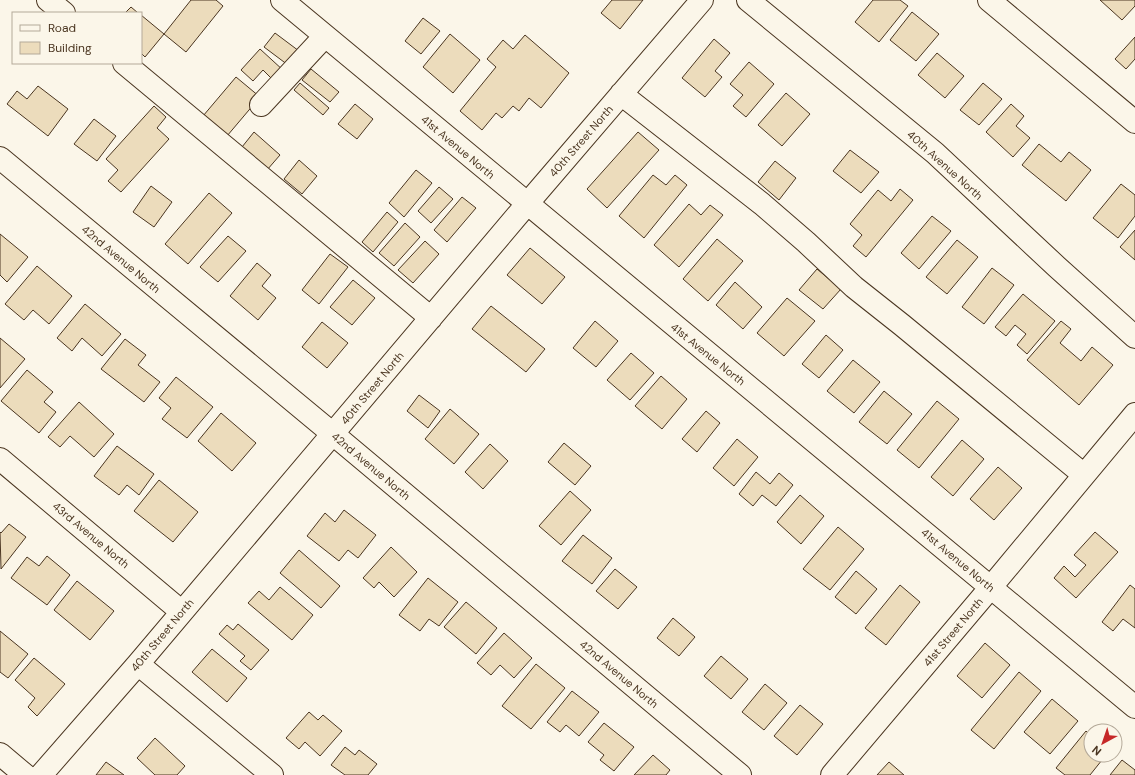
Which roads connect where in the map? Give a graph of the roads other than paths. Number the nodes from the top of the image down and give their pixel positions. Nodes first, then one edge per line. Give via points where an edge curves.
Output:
1 (48, 0) edge
2 (282, 0) edge
3 (702, 0) edge
4 (748, 0) edge
5 (989, 0) edge
6 (63, 12) edge
7 (325, 36) junction
8 (125, 64) edge
9 (621, 94) junction
10 (262, 105) dead end
11 (1135, 122) edge
12 (0, 158) edge
13 (527, 204) junction
14 (431, 318) junction
15 (1135, 337) edge
16 (1135, 414) edge
17 (333, 434) junction
18 (0, 459) edge
19 (1084, 475) junction
20 (991, 587) junction
21 (182, 612) junction
22 (138, 664) junction
23 (1135, 707) edge
24 (0, 754) edge
25 (25, 775) edge
26 (41, 775) edge
27 (272, 775) edge
28 (740, 775) edge
29 (832, 775) edge

1 - 6 street
2 - 7 street, 41st Avenue North
3 - 9 street, 40th Street North
4 - 15 street, 40th Avenue North via 935,153
5 - 11 street
7 - 10 street
7 - 13 street, 41st Avenue North
8 - 14 street
9 - 13 street, 40th Street North
9 - 19 street via 762,204 854,287
12 - 17 street, 42nd Avenue North
13 - 14 street, 40th Street North
13 - 20 street, 41st Avenue North
14 - 17 street, 40th Street North
16 - 19 street, 41st Street North
17 - 21 street, 40th Street North
17 - 28 street, 42nd Avenue North
18 - 21 street, 43rd Avenue North
19 - 20 street, 41st Street North
20 - 23 street, 41st Avenue North
20 - 29 street, 41st Street North
21 - 22 street, 40th Street North
22 - 26 street, 40th Street North
22 - 27 street
24 - 25 street

